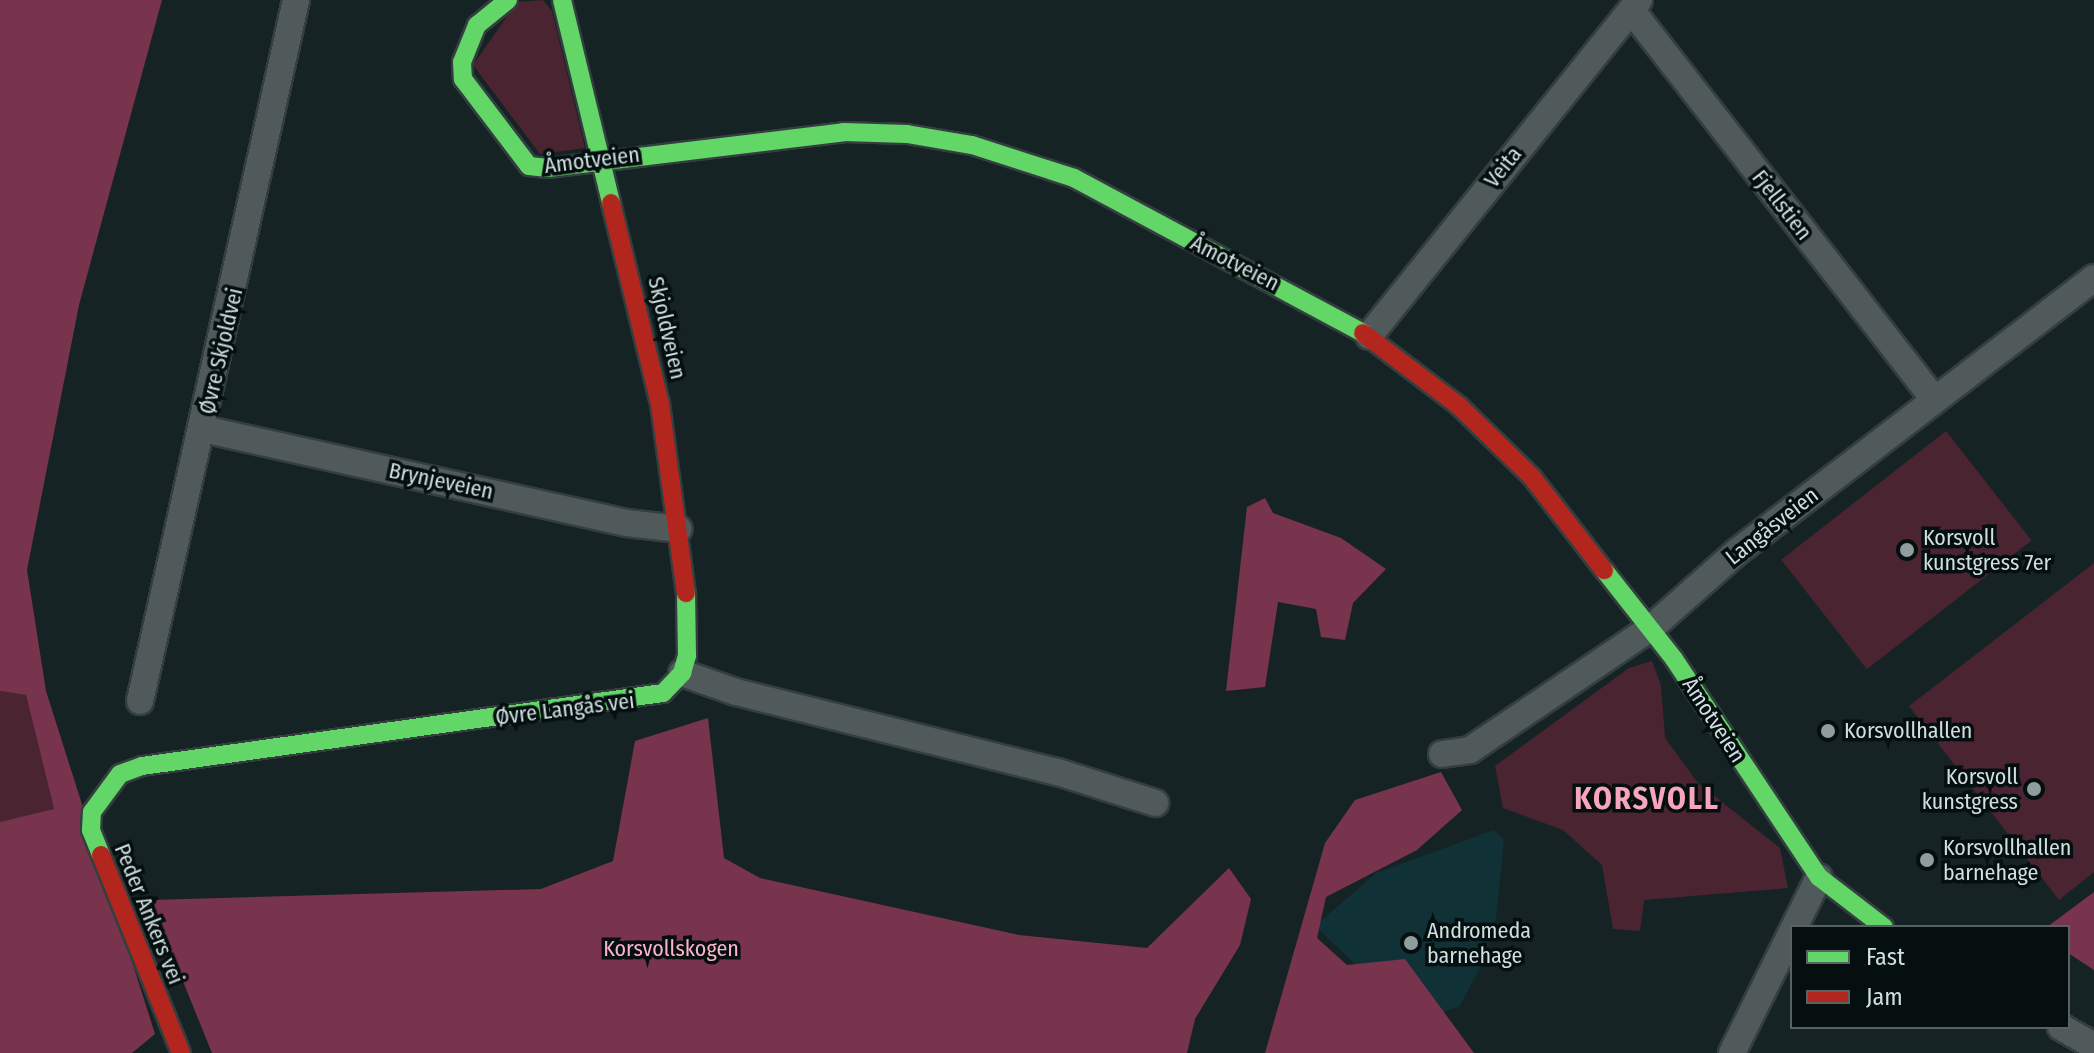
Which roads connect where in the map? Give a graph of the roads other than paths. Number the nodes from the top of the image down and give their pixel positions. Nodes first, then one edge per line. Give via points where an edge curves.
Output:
1 (296, 0) edge
2 (508, 0) edge
3 (562, 0) edge
4 (1635, 6) edge
5 (603, 159) junction
6 (2090, 291) edge
7 (1369, 336) junction
8 (1933, 398) junction
9 (203, 429) junction
10 (679, 529) junction
11 (1651, 628) junction
12 (682, 673) junction
13 (140, 701) dead end
14 (1442, 754) dead end
15 (102, 792) joint
16 (1155, 803) dead end
17 (1819, 877) junction
18 (1795, 925) edge
19 (1881, 925) edge
20 (1790, 936) edge
21 (2064, 1029) edge
22 (2094, 1046) edge
23 (181, 1053) edge
24 (1732, 1053) edge

1 - 9 street, Øvre Skjoldvei
2 - 5 street, Åmotveien via 487,13 469,40 462,62 467,90 529,166
3 - 5 street, Skjoldveien
4 - 7 street, Veita
4 - 8 street, Fjellstien
5 - 7 street, Åmotveien via 859,132 921,136 996,151 1089,186
5 - 10 street, Skjoldveien via 660,404
6 - 8 street, Langåsveien
7 - 11 street, Åmotveien via 1494,438
8 - 11 street, Langåsveien via 1686,593
9 - 10 street, Brynjeveien via 627,523
9 - 13 street, Øvre Skjoldvei
10 - 12 street, Skjoldveien via 689,633
11 - 14 street, Langåsveien via 1470,750
11 - 17 street, Åmotveien
12 - 15 street, Øvre Langås vei via 663,693 648,699 142,766 120,774
12 - 16 street via 736,692 1058,772
15 - 23 street, Peder Ankers vei via 92,812 98,855
17 - 18 street
17 - 19 street, Åmotveien
20 - 24 street
21 - 22 street

